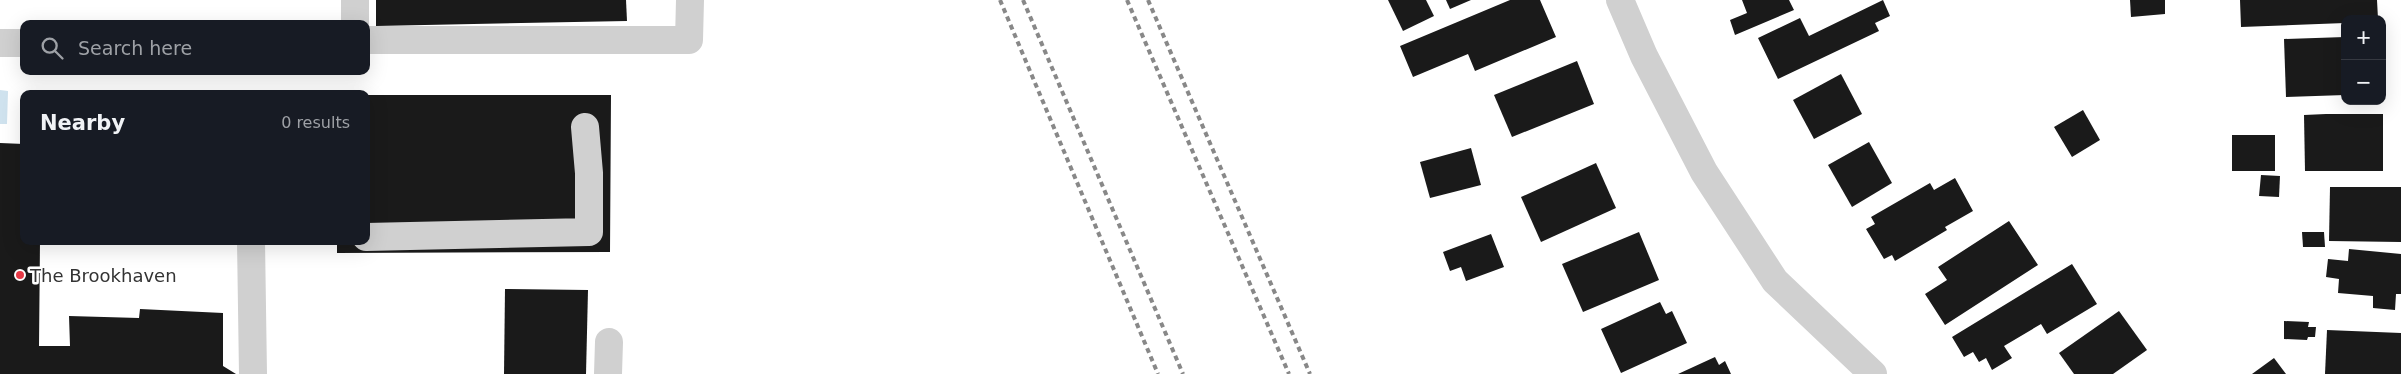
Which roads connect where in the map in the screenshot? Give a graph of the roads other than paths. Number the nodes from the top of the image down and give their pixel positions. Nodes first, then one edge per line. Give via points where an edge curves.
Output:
1 (355, 0) edge
2 (690, 0) edge
3 (1620, 0) edge
4 (355, 20) edge
5 (370, 40) edge
6 (0, 43) edge
7 (20, 43) edge
8 (585, 127) dead end
9 (370, 237) edge
10 (251, 245) edge
11 (609, 342) dead end
12 (252, 374) edge
13 (608, 374) edge
14 (1873, 374) edge

1 - 4 street
2 - 5 street via 690,40
3 - 14 street via 1644,56 1704,172 1775,281
6 - 7 street
8 - 9 street via 589,232
10 - 12 street
11 - 13 street

